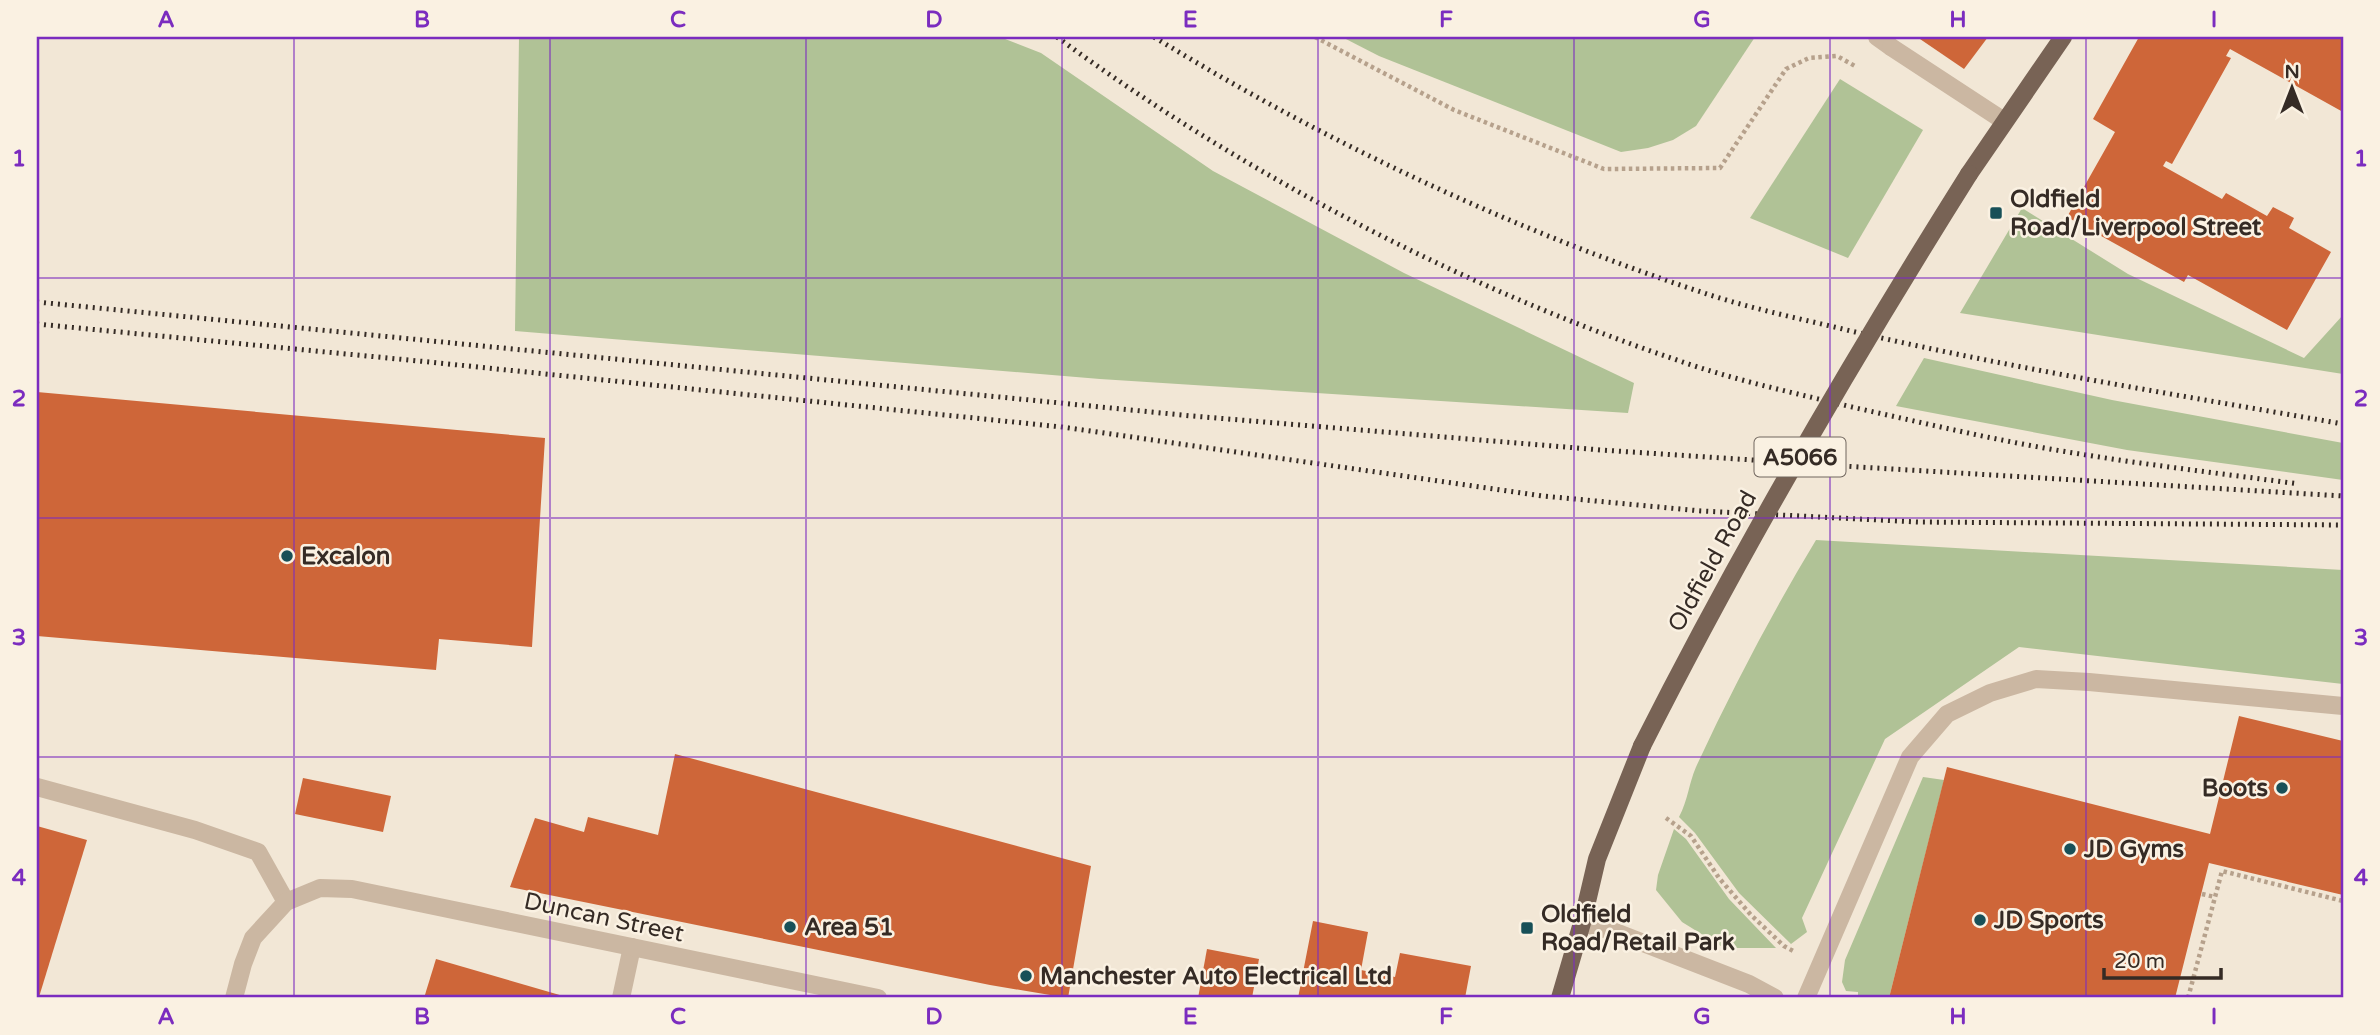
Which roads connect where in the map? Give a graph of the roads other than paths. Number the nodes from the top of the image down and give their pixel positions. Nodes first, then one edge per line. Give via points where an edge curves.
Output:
1 (2063, 37) edge
2 (1884, 42) edge
3 (2004, 121) junction
4 (2343, 706) edge
5 (37, 787) edge
6 (286, 902) junction
7 (1582, 923) junction
8 (632, 947) junction
9 (234, 998) edge
10 (621, 998) edge
11 (878, 998) edge
12 (1560, 998) edge
13 (1775, 998) edge
14 (1806, 998) edge

1 - 3 main road, Oldfield Road / A5066
2 - 3 street
3 - 7 main road, Oldfield Road / A5066, bridge via 1889,302 1707,618 1642,746 1597,859
4 - 14 street via 2036,680 1990,693 1947,714 1910,757
5 - 6 street via 258,852
6 - 8 street, Duncan Street via 320,888 352,889
6 - 9 street via 253,938
7 - 12 main road, Oldfield Road / A5066
7 - 13 street via 1749,984
8 - 10 street
8 - 11 street, Duncan Street

